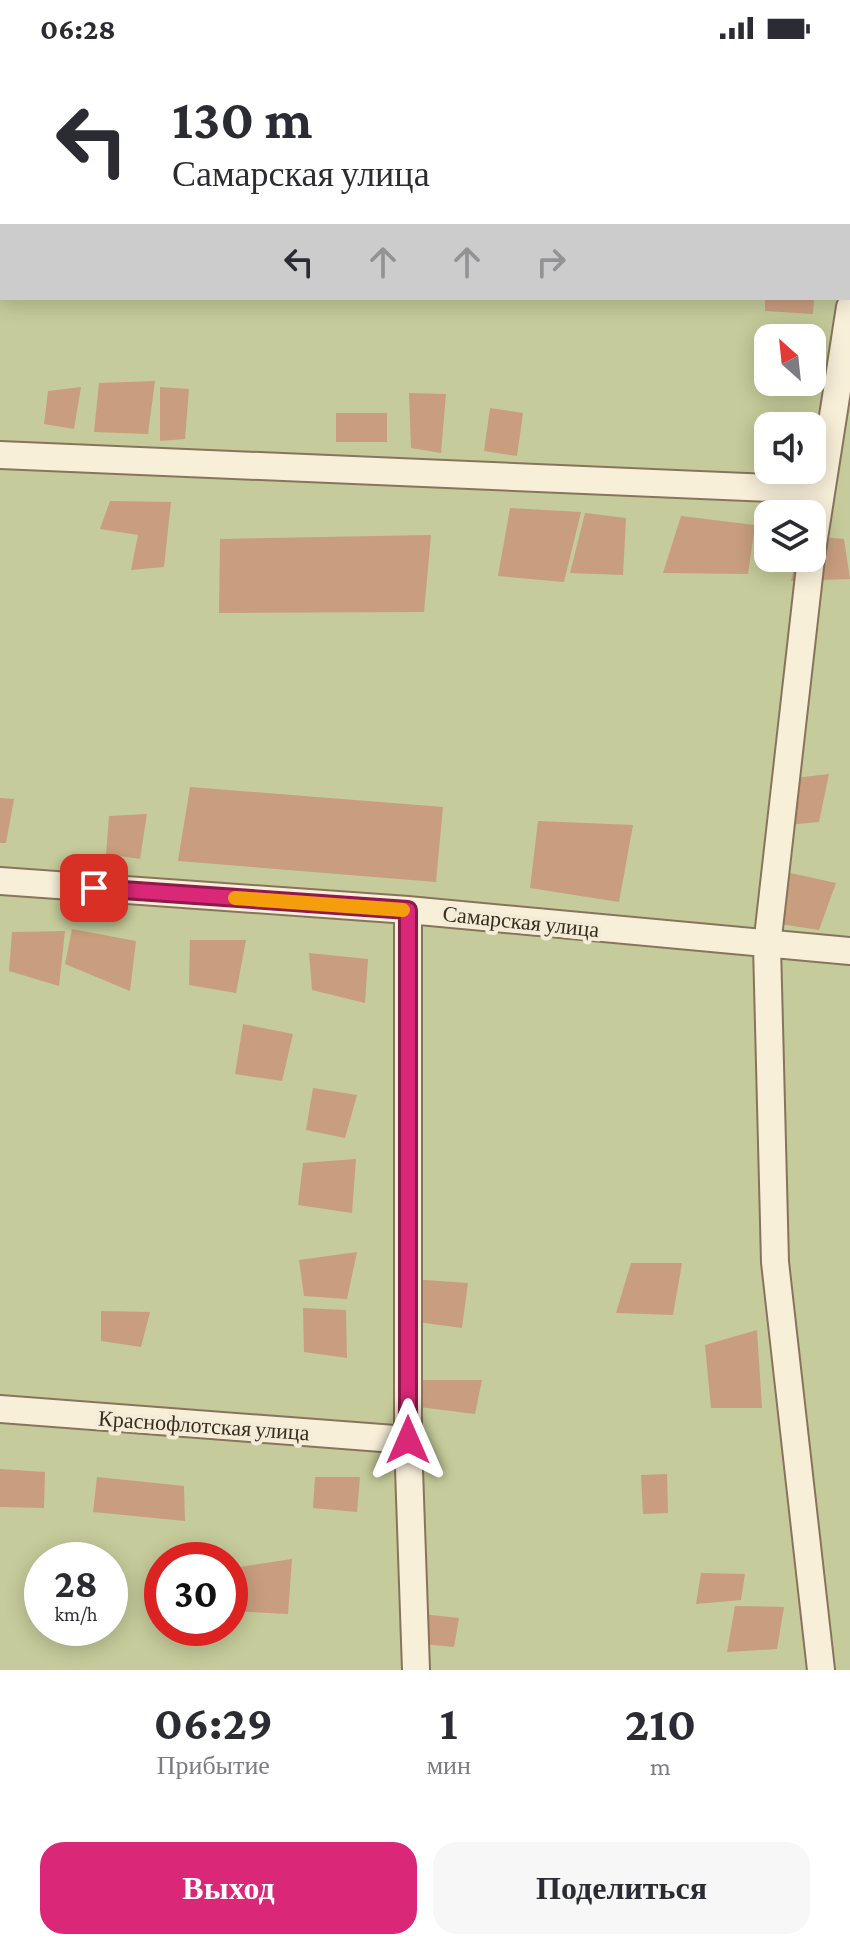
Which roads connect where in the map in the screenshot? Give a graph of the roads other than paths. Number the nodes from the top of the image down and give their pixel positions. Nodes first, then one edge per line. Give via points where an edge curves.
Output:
1 (850, 307) edge
2 (0, 455) edge
3 (819, 490) junction
4 (818, 500) edge
5 (809, 572) edge
6 (0, 881) edge
7 (408, 910) junction
8 (767, 946) junction
9 (850, 951) edge
10 (0, 1409) edge
11 (408, 1440) junction
12 (416, 1670) edge
13 (821, 1670) edge

1 - 3 street
2 - 3 street
3 - 4 street
5 - 8 street
6 - 7 street, Самарская улица
7 - 8 street, Самарская улица
7 - 11 street
8 - 9 street, Самарская улица
8 - 13 street via 775,1262
10 - 11 street, Краснофлотская улица
11 - 12 street

